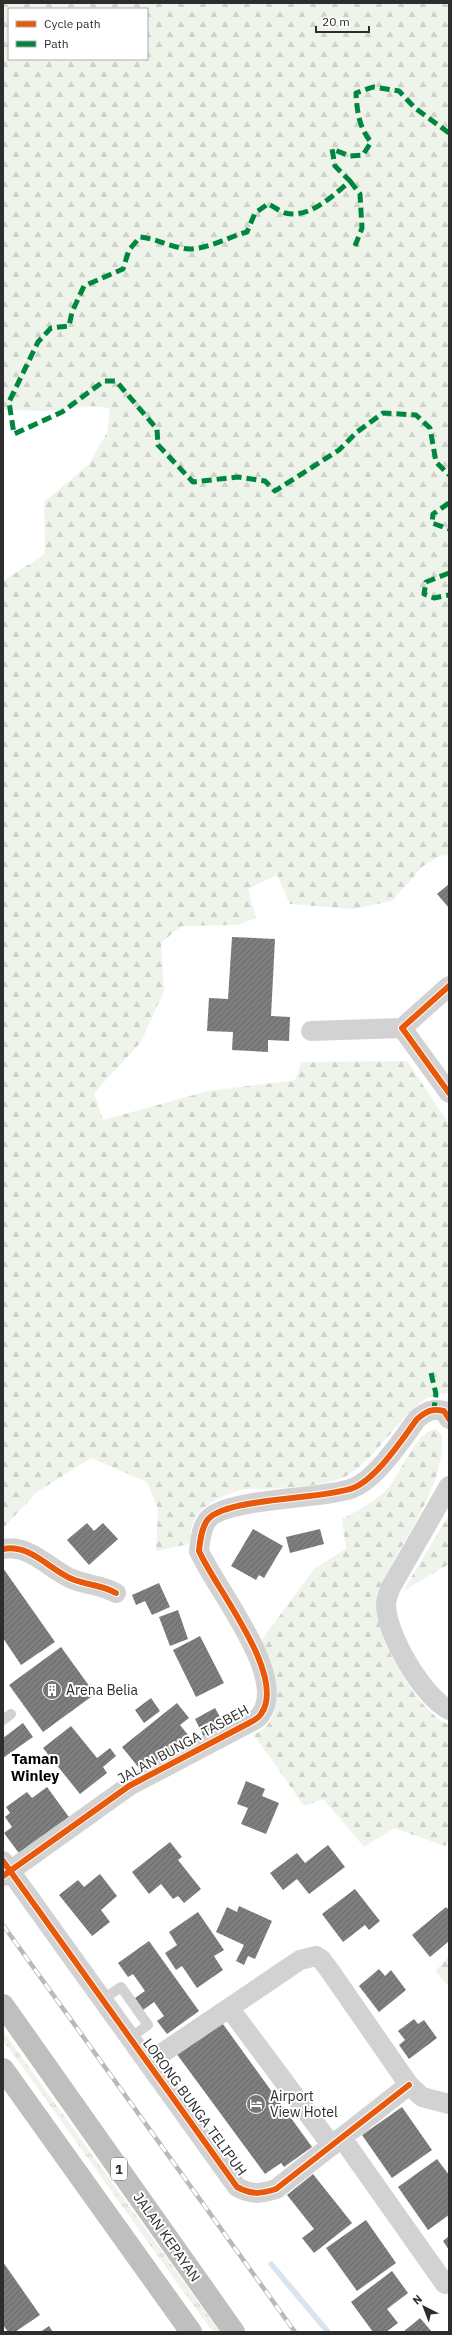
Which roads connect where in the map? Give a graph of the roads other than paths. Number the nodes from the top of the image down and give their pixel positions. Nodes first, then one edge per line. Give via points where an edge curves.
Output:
1 (449, 986) edge
2 (402, 1028) junction
3 (311, 1031) dead end
4 (449, 1093) edge
5 (449, 1419) edge
6 (449, 1486) edge
7 (3, 1548) edge
8 (116, 1593) dead end
9 (449, 1710) edge
10 (5, 1869) edge
11 (3, 2005) edge
12 (230, 2009) junction
13 (149, 2062) junction
14 (3, 2069) edge
15 (409, 2085) junction
16 (449, 2104) edge
17 (337, 2142) junction
18 (445, 2284) dead end
19 (191, 2332) edge
20 (234, 2332) edge

1 - 2 street
2 - 3 street
2 - 4 street
5 - 10 street, JALAN BUNGA TASBEH via 444,1411 434,1409 426,1412 366,1482 353,1488 315,1496 231,1506 206,1520 201,1533 200,1551 260,1658 267,1680 266,1701 261,1714 249,1723 129,1786
6 - 9 street via 391,1587 386,1604 389,1622 420,1685 440,1705
7 - 8 street via 12,1547 27,1552 71,1578 90,1586 103,1585
10 - 13 street, LORONG BUNGA TELIPUH
11 - 20 highway, JALAN KEPAYAN / 1
12 - 13 street
12 - 15 street via 300,1960 316,1956 330,1971
12 - 17 street
13 - 17 street, LORONG BUNGA TELIPUH via 237,2187 249,2193 257,2194 276,2189
14 - 19 highway
15 - 16 street via 422,2097
15 - 17 street, LORONG BUNGA TELIPUH
17 - 18 street

